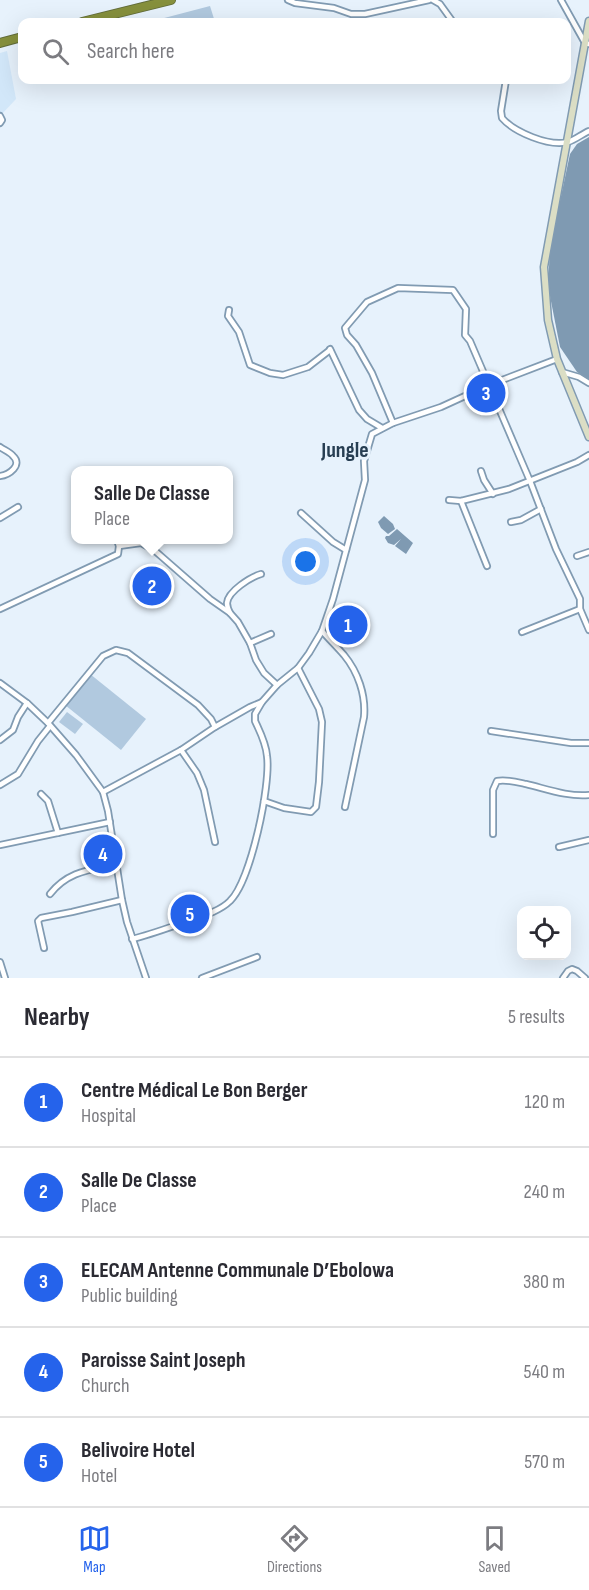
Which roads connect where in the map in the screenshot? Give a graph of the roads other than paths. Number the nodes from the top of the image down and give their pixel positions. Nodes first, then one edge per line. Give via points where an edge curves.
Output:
1 (171, 0) edge
2 (288, 0) edge
3 (431, 0) edge
4 (561, 0) edge
5 (98, 18) edge
6 (450, 18) edge
7 (589, 21) edge
8 (18, 39) edge
9 (0, 43) edge
10 (587, 44) edge
11 (505, 84) edge
12 (0, 116) edge
13 (0, 123) edge
14 (589, 131) edge
15 (567, 142) junction
16 (229, 310) dead end
17 (557, 359) junction
18 (562, 372) junction
19 (589, 383) edge
20 (489, 385) junction
21 (393, 423) junction
22 (382, 428) junction
23 (589, 437) edge
24 (0, 447) edge
25 (589, 455) edge
26 (481, 471) dead end
27 (0, 476) edge
28 (530, 481) junction
29 (493, 494) junction
30 (449, 500) dead end
31 (460, 501) junction
32 (18, 507) dead end
33 (541, 509) junction
34 (302, 513) dead end
35 (0, 518) edge
36 (511, 522) dead end
37 (134, 544) edge
38 (143, 544) edge
39 (119, 546) joint
40 (346, 550) junction
41 (589, 552) edge
42 (577, 556) dead end
43 (487, 566) dead end
44 (261, 574) dead end
45 (589, 597) edge
46 (580, 600) junction
47 (0, 609) edge
48 (580, 609) junction
49 (230, 613) junction
50 (589, 630) edge
51 (322, 631) junction
52 (522, 632) dead end
53 (271, 634) dead end
54 (250, 643) junction
55 (298, 668) junction
56 (0, 683) edge
57 (277, 686) junction
58 (262, 702) junction
59 (27, 703) junction
60 (49, 725) junction
61 (214, 727) junction
62 (491, 730) dead end
63 (0, 740) edge
64 (589, 743) edge
65 (181, 750) junction
66 (0, 785) edge
67 (103, 792) junction
68 (41, 794) dead end
69 (589, 795) edge
70 (264, 801) junction
71 (345, 807) dead end
72 (110, 822) junction
73 (58, 833) junction
74 (493, 834) dead end
75 (589, 840) edge
76 (216, 842) dead end
77 (0, 845) edge
78 (559, 847) dead end
79 (117, 864) junction
80 (50, 894) dead end
81 (122, 900) junction
82 (132, 939) junction
83 (44, 948) dead end
84 (256, 957) dead end
85 (0, 962) edge
86 (3, 977) edge
87 (146, 978) edge
88 (201, 978) edge
89 (563, 978) edge
90 (585, 978) edge

1 - 5 highway
2 - 3 street via 351,14
3 - 6 street via 440,4
4 - 10 street
7 - 10 street
8 - 9 highway
10 - 15 street
11 - 15 street via 501,115 504,122 536,138
12 - 13 street
14 - 15 street
15 - 17 street via 544,267 548,320
16 - 22 street via 228,316 239,332 250,365 283,375 308,367 329,349 358,410
17 - 18 street
17 - 20 street
18 - 19 street
18 - 23 street
20 - 21 street
20 - 21 street via 465,334 466,309 453,290 398,288 367,302 345,328 372,373
20 - 28 street
21 - 22 street
22 - 40 street via 372,434 369,443 364,461 365,480
24 - 27 street via 17,463 10,473
25 - 28 street
26 - 29 street
28 - 29 street
28 - 33 street
29 - 31 street
30 - 31 street
31 - 43 street
32 - 35 street
33 - 36 street
33 - 46 street
34 - 40 street
37 - 39 street
38 - 49 street
39 - 47 street via 118,554
40 - 51 street
41 - 42 street
44 - 49 street via 232,593 227,600
45 - 46 street
46 - 48 street
48 - 50 street
48 - 52 street
49 - 54 street
51 - 55 street
51 - 71 street via 344,656 361,685 365,704
53 - 54 street
54 - 57 street via 264,673
55 - 57 street
55 - 70 street via 322,722 316,807 308,812
56 - 59 street
57 - 58 street
58 - 61 street
58 - 70 street via 254,718 268,758
59 - 60 street
59 - 63 street via 13,730
60 - 61 street via 103,656 116,650 128,653 198,705
60 - 66 street via 18,774
60 - 67 street
61 - 65 street
62 - 64 street
65 - 67 street
65 - 76 street via 204,790
67 - 72 street
68 - 73 street via 48,801
69 - 74 street via 497,781 493,790
70 - 82 street via 252,857 229,902 207,915
72 - 73 street
72 - 79 street
73 - 77 street
75 - 78 street
79 - 80 street via 79,872
79 - 81 street
81 - 82 street
81 - 83 street via 41,918 38,921
82 - 87 street
84 - 88 street
85 - 86 street
89 - 90 street via 572,969

